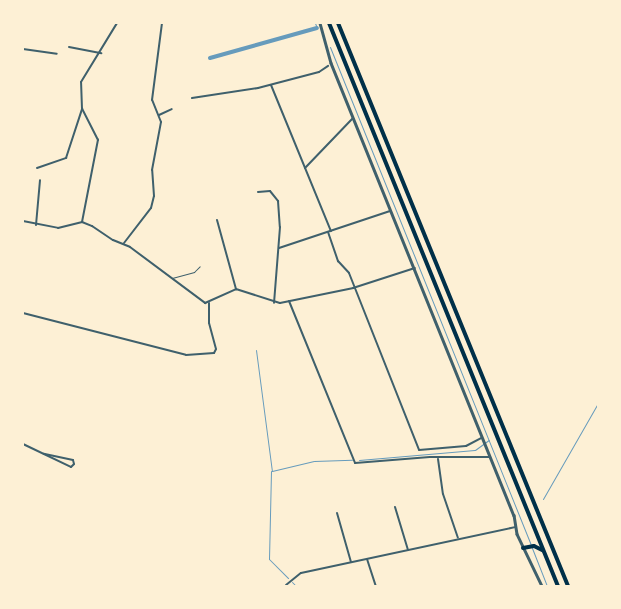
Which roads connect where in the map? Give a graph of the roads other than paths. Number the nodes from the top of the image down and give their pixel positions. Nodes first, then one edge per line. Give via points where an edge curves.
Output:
1 (117, 23) edge
2 (162, 23) edge
3 (320, 23) edge
4 (329, 23) edge
5 (338, 23) edge
6 (69, 47) dead end
7 (23, 49) edge
8 (100, 53) junction
9 (57, 54) dead end
10 (328, 66) dead end
11 (271, 85) junction
12 (192, 98) dead end
13 (82, 109) junction
14 (172, 109) dead end
15 (158, 115) junction
16 (353, 118) junction
17 (37, 168) dead end
18 (305, 168) junction
19 (40, 180) dead end
20 (258, 192) dead end
21 (390, 211) junction
22 (217, 220) dead end
23 (23, 221) edge
24 (82, 222) junction
25 (36, 225) junction
26 (329, 231) junction
27 (124, 243) junction
28 (278, 249) junction
29 (200, 266) dead end
30 (415, 268) junction
31 (172, 278) junction
32 (353, 288) junction
33 (236, 289) junction
34 (290, 301) junction
35 (209, 303) junction
36 (274, 304) junction
37 (23, 313) edge
38 (482, 440) junction
39 (23, 444) edge
40 (44, 454) junction
41 (490, 457) junction
42 (438, 459) junction
43 (395, 507) dead end
44 (337, 513) dead end
45 (517, 526) junction
46 (537, 534) junction
47 (458, 538) junction
48 (534, 546) junction
49 (525, 548) junction
50 (408, 550) junction
51 (544, 552) junction
52 (367, 559) junction
53 (351, 562) junction
54 (286, 585) edge
55 (376, 586) edge
56 (542, 586) edge
57 (558, 586) edge
58 (568, 586) edge

1 - 8 street
2 - 15 street via 152,100
3 - 16 street
4 - 46 highway
5 - 58 highway
6 - 8 street
7 - 9 street
8 - 13 street via 80,82
10 - 11 street via 319,72
11 - 12 street
11 - 18 street
13 - 17 street via 66,158
13 - 24 street via 98,144
14 - 15 street
15 - 27 street via 160,130 152,170 151,208
16 - 18 street
16 - 21 street
18 - 26 street
19 - 25 street
20 - 28 street via 270,191 276,195 280,227
21 - 26 street
21 - 30 street
22 - 33 street
23 - 25 street
24 - 25 street via 58,228
24 - 27 street
26 - 28 street via 282,245
26 - 32 street via 338,261 350,272
27 - 31 street
28 - 36 street
29 - 31 lane via 194,272
30 - 32 street
30 - 38 street
31 - 35 street via 196,299
32 - 34 street
32 - 38 street via 419,450 466,446
33 - 35 street
33 - 36 street
34 - 36 street
34 - 42 street via 354,463 430,456
35 - 37 street via 209,322 216,349 214,353 186,355
38 - 41 street
39 - 40 street
40 - 40 street via 71,467 73,460
41 - 42 street
41 - 45 street
42 - 47 street via 443,494
43 - 50 street
44 - 53 street
45 - 47 street
45 - 49 street
46 - 48 highway
46 - 51 highway
47 - 50 street
48 - 49 highway
48 - 51 highway
49 - 56 street
50 - 52 street
51 - 57 highway
52 - 53 street
52 - 55 street
53 - 54 street via 301,572

